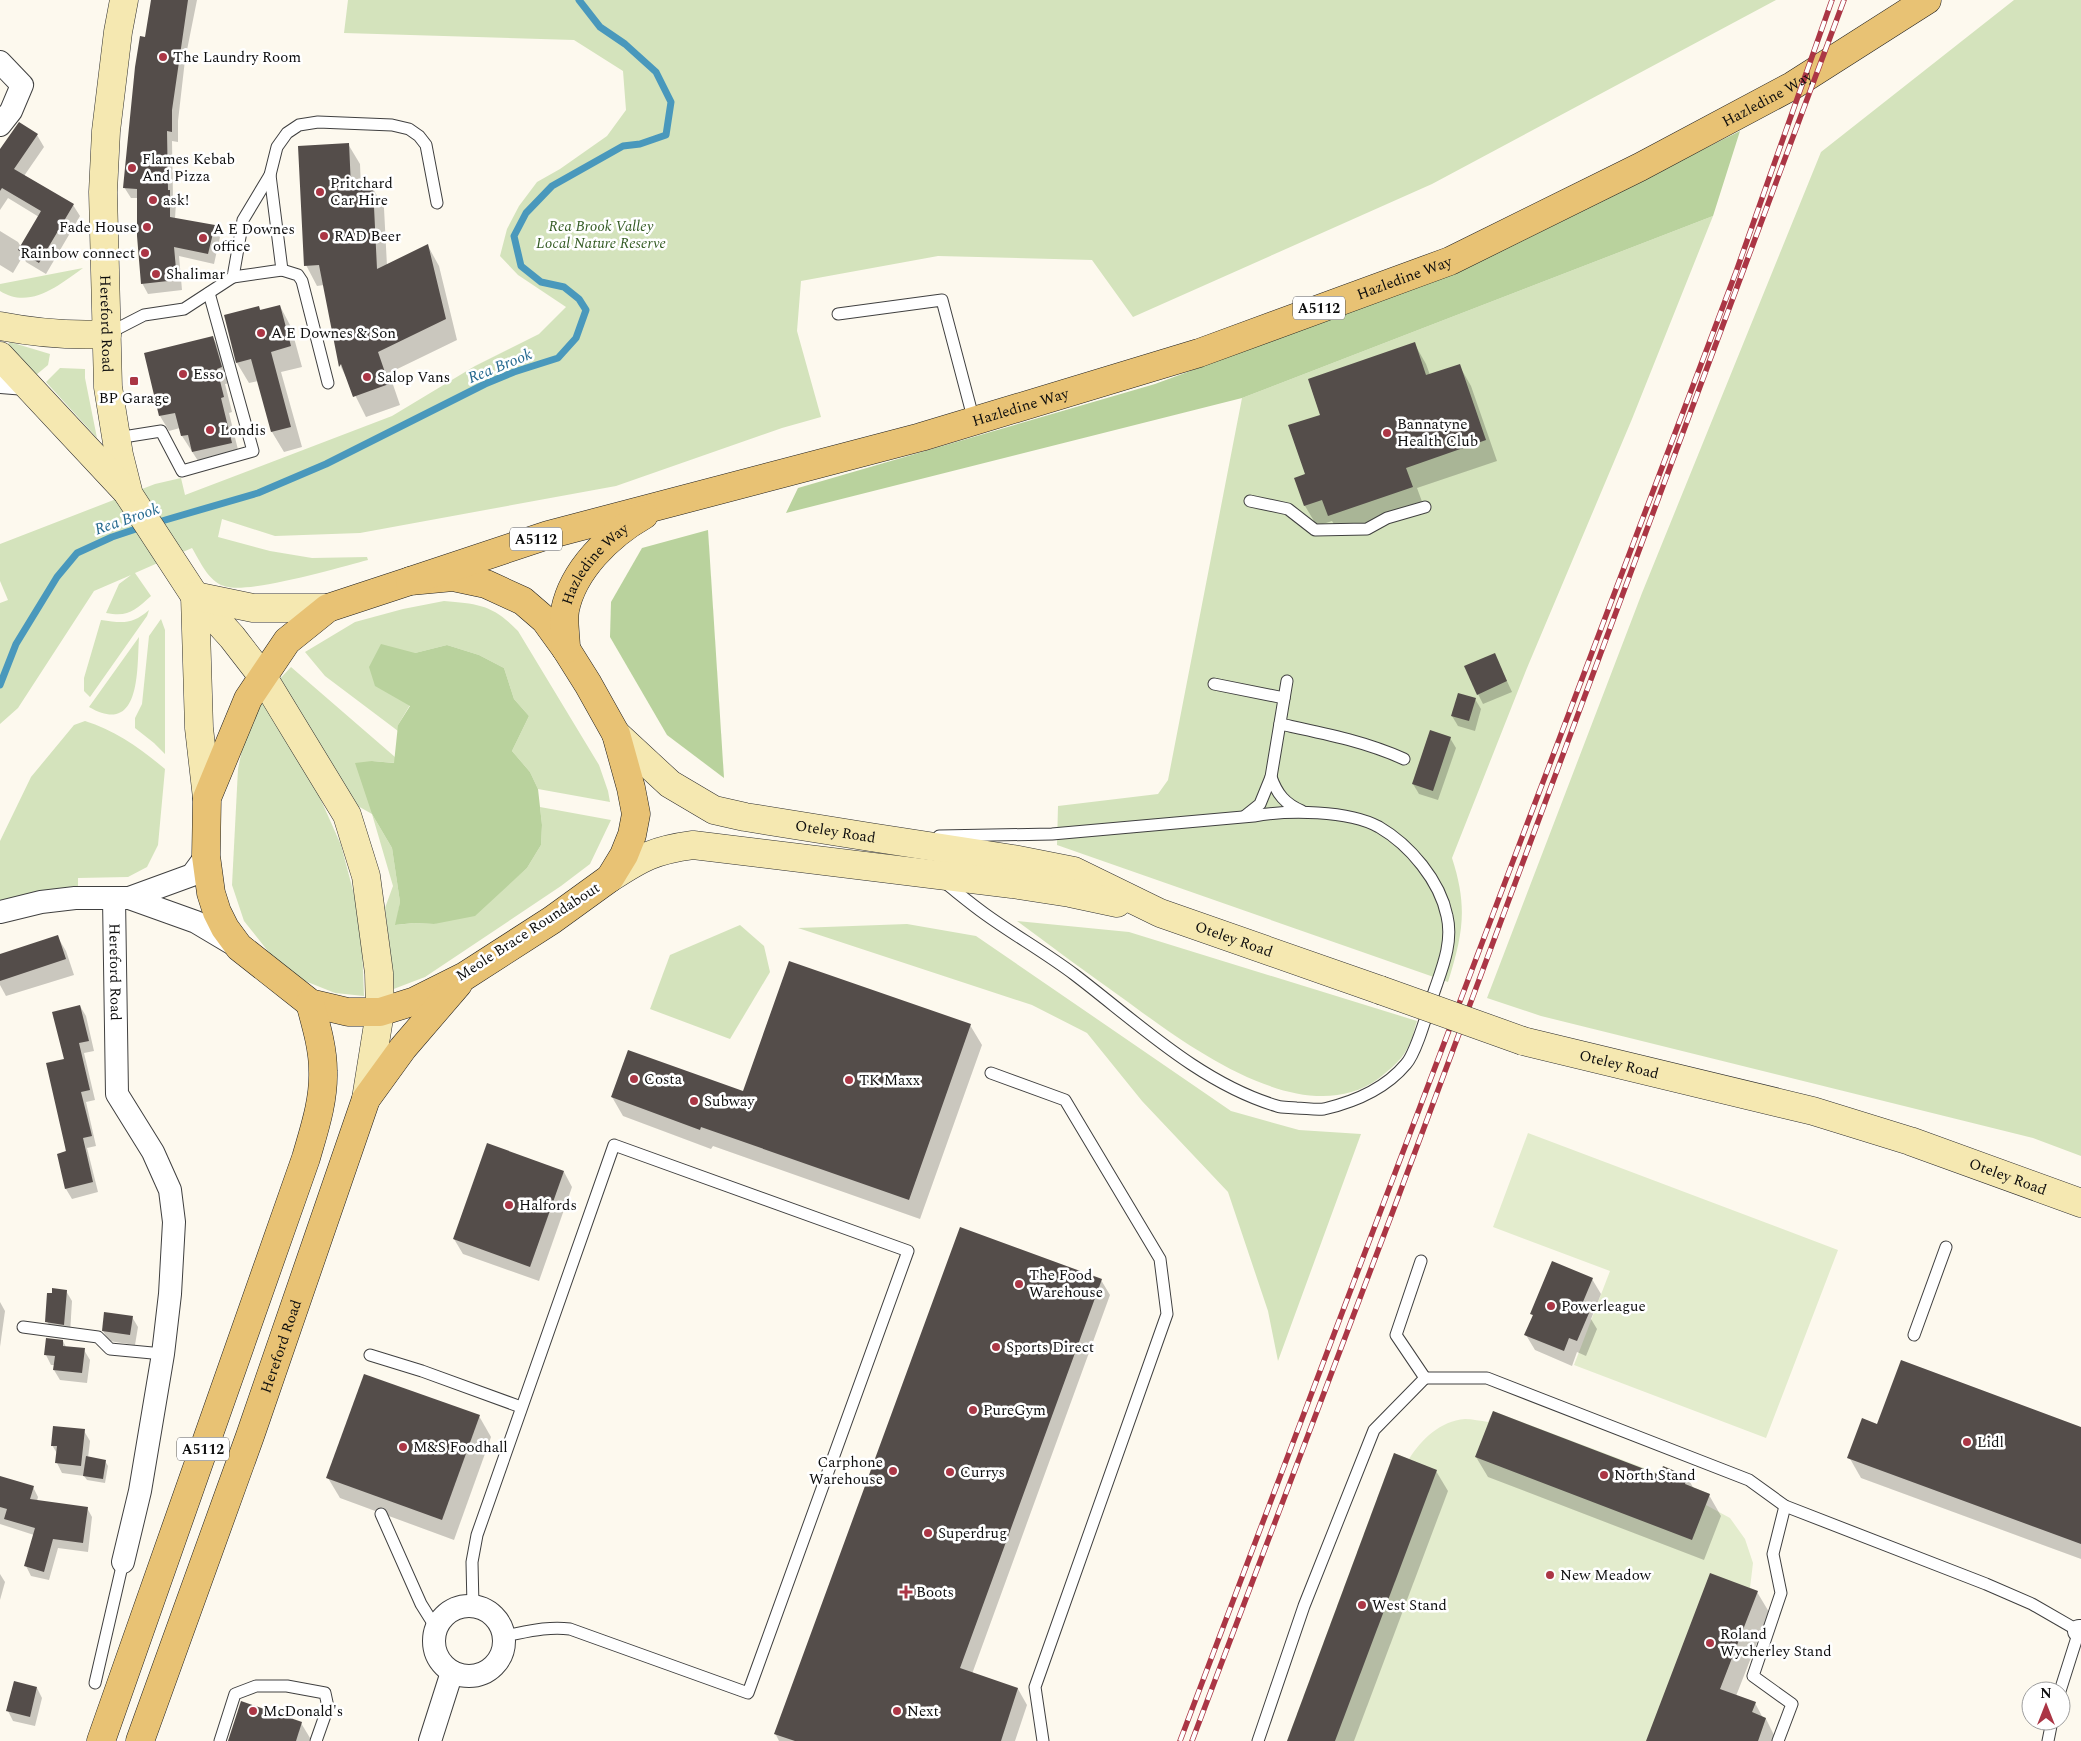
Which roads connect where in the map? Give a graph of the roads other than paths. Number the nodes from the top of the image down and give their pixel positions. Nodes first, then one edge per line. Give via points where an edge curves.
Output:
1 (124, 0) edge
2 (1927, 0) edge
3 (0, 62) edge
4 (0, 125) edge
5 (270, 175) junction
6 (437, 203) dead end
7 (282, 270) junction
8 (233, 277) junction
9 (209, 292) junction
10 (838, 314) dead end
11 (0, 326) edge
12 (107, 334) junction
13 (0, 356) edge
14 (13, 383) edge
15 (328, 383) dead end
16 (974, 421) junction
17 (116, 438) junction
18 (129, 495) junction
19 (1250, 501) dead end
20 (665, 504) junction
21 (1425, 507) dead end
22 (410, 581) junction
23 (195, 596) junction
24 (328, 608) junction
25 (566, 649) junction
26 (263, 677) junction
27 (1287, 681) dead end
28 (1214, 684) dead end
29 (1284, 698) junction
30 (1280, 724) junction
31 (616, 734) junction
32 (1404, 759) dead end
33 (1271, 777) junction
34 (207, 798) junction
35 (1306, 814) junction
36 (1243, 817) junction
37 (870, 837) junction
38 (206, 856) junction
39 (937, 876) junction
40 (610, 878) junction
41 (122, 898) junction
42 (0, 912) edge
43 (1160, 913) junction
44 (239, 947) junction
45 (464, 976) junction
46 (310, 1003) junction
47 (380, 1012) junction
48 (991, 1073) dead end
49 (366, 1099) junction
50 (2081, 1203) edge
51 (1946, 1247) dead end
52 (1421, 1261) dead end
53 (23, 1327) dead end
54 (1914, 1335) dead end
55 (163, 1354) junction
56 (370, 1355) dead end
57 (1425, 1378) junction
58 (520, 1407) junction
59 (1785, 1506) junction
60 (381, 1514) dead end
61 (123, 1562) joint
62 (473, 1606) junction
63 (436, 1628) junction
64 (2080, 1629) edge
65 (504, 1636) junction
66 (452, 1672) junction
67 (2063, 1681) edge
68 (95, 1684) dead end
69 (101, 1741) edge
70 (140, 1741) edge
71 (220, 1741) edge
72 (316, 1741) edge
73 (430, 1741) edge
74 (1043, 1741) edge
75 (1258, 1741) edge
76 (1778, 1741) edge

1 - 12 main road, Hereford Road via 106,131 103,192
2 - 16 main road, Hazledine Way / A5112 via 1792,86 1640,167 1450,261 1199,352
3 - 4 street via 22,85 11,111
5 - 6 lane via 277,147 287,133 299,125 318,122 392,125 409,129 426,145
5 - 7 lane
5 - 8 lane via 243,220
7 - 8 lane
7 - 15 lane via 298,275 302,281
8 - 9 lane
9 - 12 lane via 184,309 144,315
9 - 17 lane via 254,451 182,471 161,431
10 - 16 lane via 942,300
11 - 12 main road via 76,336
12 - 17 main road, Hereford Road via 108,387
13 - 14 main road
14 - 18 main road
16 - 20 main road, Hazledine Way / A5112
17 - 18 main road, Hereford Road
18 - 23 main road, Hereford Road
19 - 21 lane via 1288,509 1315,530 1367,529 1387,518
20 - 22 main road, Hazledine Way / A5112 via 548,535
20 - 25 main road, Hazledine Way / A5112 via 633,521 587,562 574,581 565,611
22 - 24 main road, Meole Brace Roundabout
22 - 25 main road, Meole Brace Roundabout via 453,577 486,584 522,601 545,620
23 - 24 main road via 253,608
23 - 26 main road, Hereford Road
23 - 34 main road via 198,728
24 - 26 main road, Meole Brace Roundabout via 287,641
25 - 31 main road, Meole Brace Roundabout
26 - 34 main road, Meole Brace Roundabout via 248,699
26 - 47 main road, Hereford Road via 347,816 366,876 379,973
27 - 29 lane
28 - 29 lane
29 - 30 lane
30 - 32 lane via 1375,746
30 - 33 lane
31 - 37 main road, Oteley Road via 670,784 714,810
31 - 40 main road, Meole Brace Roundabout via 636,814 624,856
33 - 35 lane via 1283,801
33 - 36 lane via 1260,804
34 - 38 main road, Meole Brace Roundabout
35 - 36 lane via 1272,813
35 - 39 lane via 1355,818 1379,827 1420,862 1437,886 1448,916 1447,951 1408,1063 1367,1094 1322,1109 1279,1107 1229,1086 1186,1060
36 - 37 lane via 1045,835
37 - 43 main road, Oteley Road via 1074,871
38 - 41 street via 192,875
38 - 44 main road, Meole Brace Roundabout via 216,912
39 - 40 main road, Oteley Road via 693,845 658,851 636,860
39 - 43 main road, Oteley Road via 1070,893
40 - 45 main road, Meole Brace Roundabout via 552,920
41 - 42 street via 75,898
41 - 44 street via 196,922
41 - 55 street, Hereford Road via 117,1094 153,1152 170,1190 174,1222
43 - 50 main road, Oteley Road, bridge via 1523,1041 1813,1111 1910,1141
44 - 46 main road, Meole Brace Roundabout
45 - 47 main road, Meole Brace Roundabout via 414,1001
45 - 49 main road, Hereford Road / A5112 via 403,1048
46 - 47 main road, Meole Brace Roundabout via 348,1012
46 - 69 main road, A5112 via 323,1071 320,1104 306,1158
47 - 49 main road, Hereford Road
48 - 74 lane via 1065,1100 1160,1259 1167,1314 1035,1687
49 - 70 main road, Hereford Road / A5112
51 - 54 lane
52 - 57 lane via 1396,1335
53 - 55 lane via 98,1337 110,1350
55 - 61 street, Hereford Road via 157,1450 140,1491
56 - 58 lane
57 - 59 lane via 1487,1378 1749,1480
57 - 75 lane via 1374,1430 1304,1606
58 - 62 lane via 477,1535 472,1562
58 - 65 lane via 614,1145 908,1251 748,1693 570,1629 556,1627
59 - 64 lane via 1986,1584
59 - 76 lane via 1774,1554 1781,1593 1753,1676 1792,1704
60 - 63 lane via 421,1604
61 - 68 lane
62 - 63 street via 451,1611
62 - 65 street via 494,1616
63 - 66 street via 434,1649 444,1666
64 - 67 lane
65 - 66 street via 502,1653 493,1667 474,1676
66 - 73 street
71 - 72 lane via 236,1694 256,1686 287,1686 324,1694 328,1707

